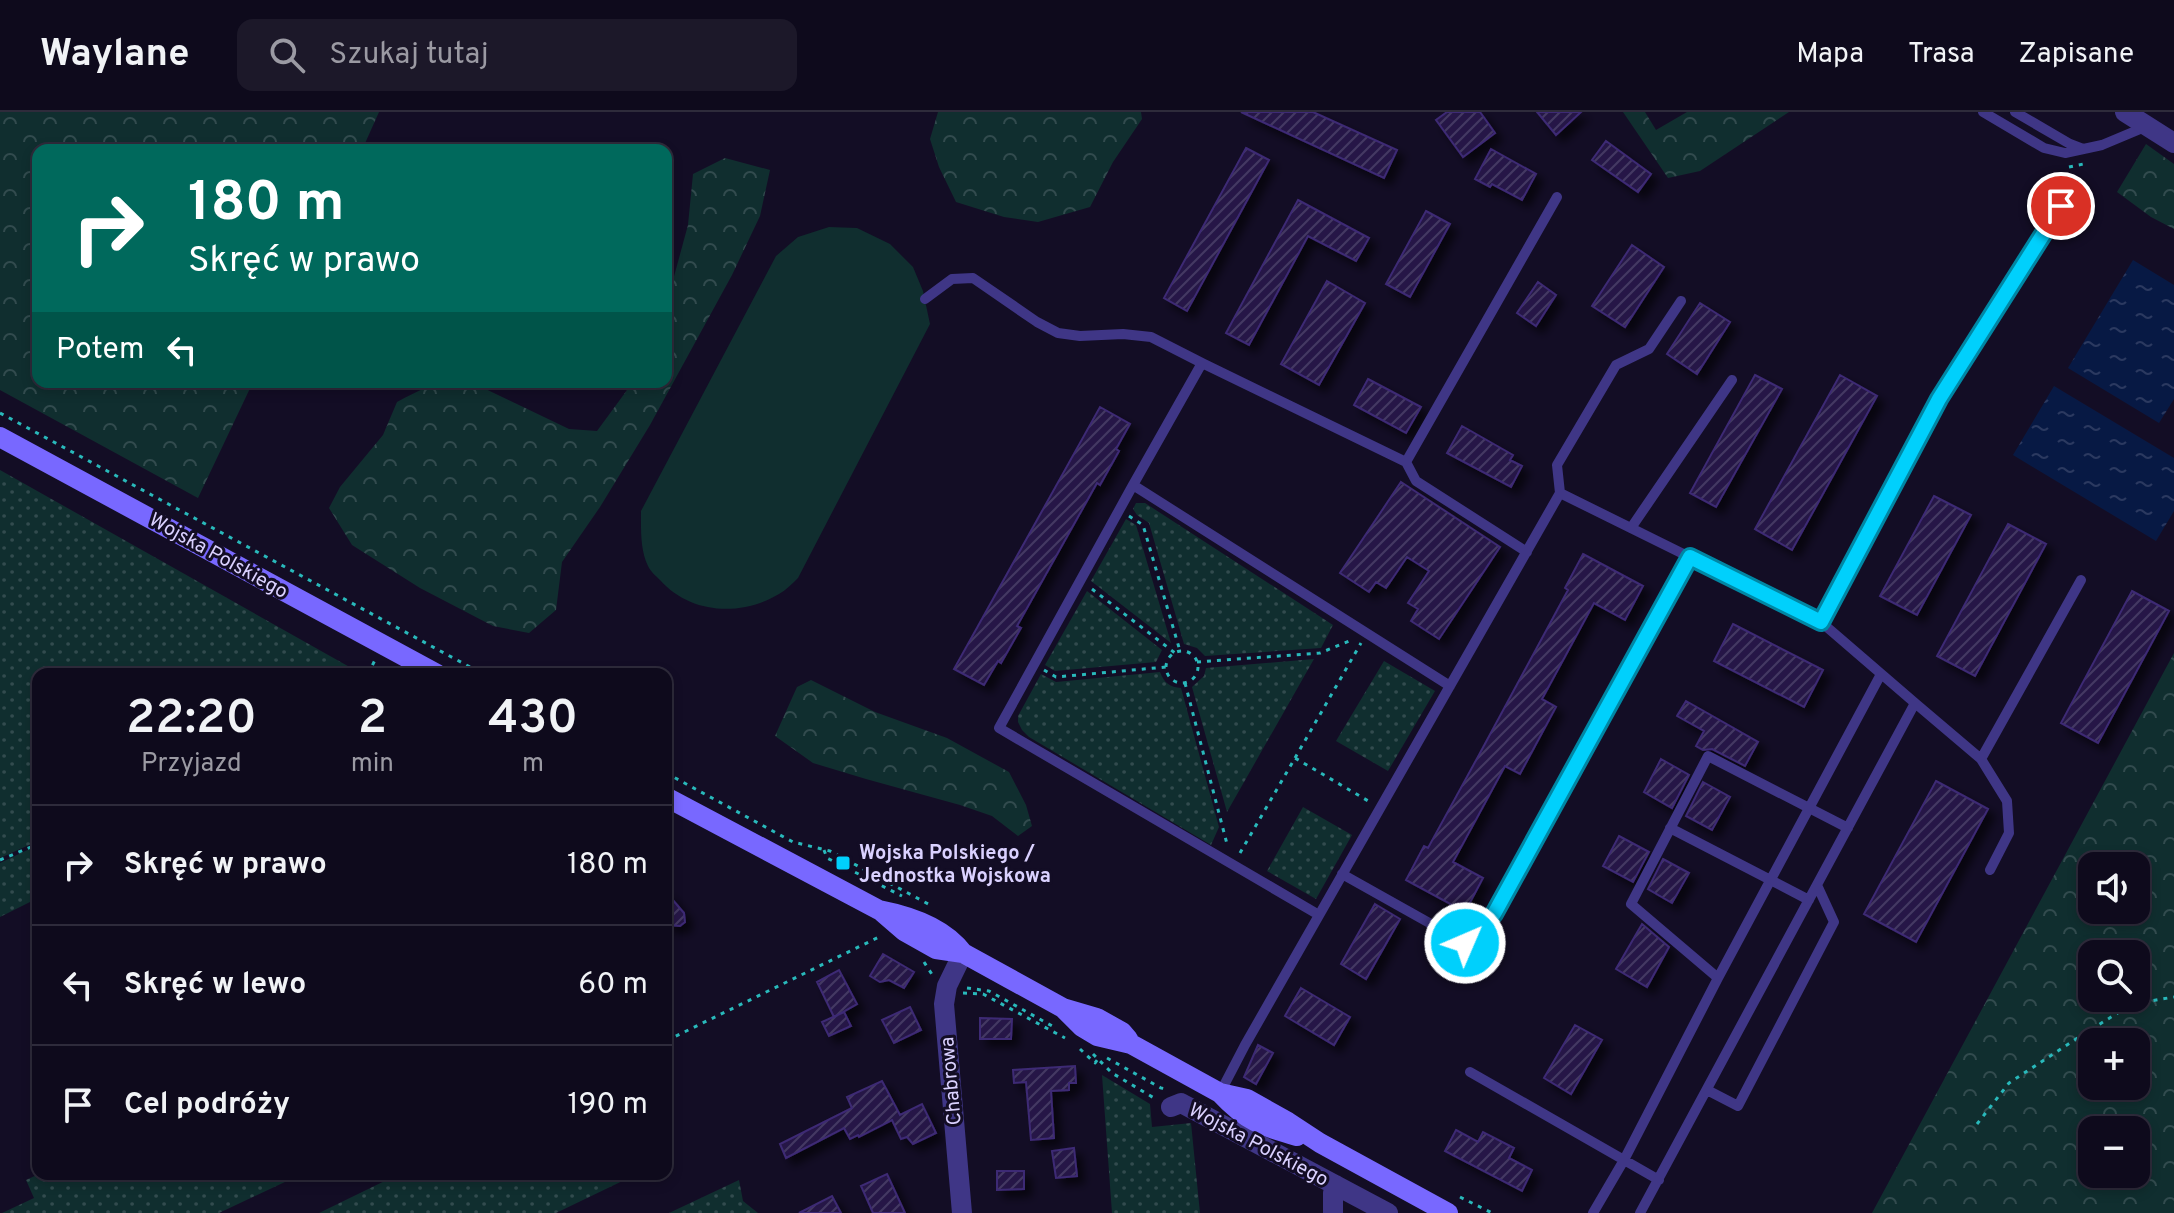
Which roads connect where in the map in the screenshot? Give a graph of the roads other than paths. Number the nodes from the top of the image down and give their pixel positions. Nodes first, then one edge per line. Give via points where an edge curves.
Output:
1 (1983, 112) edge
2 (2015, 112) edge
3 (2125, 112) edge
4 (2147, 126) junction
5 (2174, 143) edge
6 (2089, 150) junction
7 (1557, 197) dead end
8 (2061, 206) dead end
9 (925, 299) dead end
10 (1681, 301) dead end
11 (1202, 363) junction
12 (1732, 380) dead end
13 (0, 437) edge
14 (1406, 462) junction
15 (1133, 485) junction
16 (1560, 493) junction
17 (1631, 528) junction
18 (1527, 552) junction
19 (1690, 557) junction
20 (2081, 580) dead end
21 (1821, 622) junction
22 (426, 668) edge
23 (1881, 674) junction
24 (1450, 686) junction
25 (1915, 703) junction
26 (1981, 759) junction
27 (672, 800) edge
28 (1810, 807) junction
29 (1670, 828) junction
30 (1848, 828) junction
31 (1990, 870) dead end
32 (1342, 874) junction
33 (1771, 880) junction
34 (1817, 885) junction
35 (1809, 900) junction
36 (1319, 915) junction
37 (963, 953) junction
38 (1718, 978) junction
39 (1470, 1072) dead end
40 (1707, 1090) junction
41 (1220, 1093) junction
42 (1171, 1107) dead end
43 (1624, 1160) junction
44 (1659, 1180) junction
45 (1336, 1185) junction
46 (962, 1213) edge
47 (1333, 1213) edge
48 (1388, 1213) edge
49 (1448, 1213) edge
50 (1593, 1213) edge
51 (1640, 1213) edge

1 - 6 lane via 2044,148 2065,153
2 - 6 lane
3 - 4 street
4 - 5 street
4 - 6 lane
7 - 14 lane
8 - 21 lane via 1939,399
9 - 11 lane via 952,279 973,278 1058,333 1151,337
10 - 16 lane via 1649,349 1616,365 1557,465
11 - 14 lane
11 - 15 lane
12 - 17 lane
13 - 22 main road, Wojska Polskiego
14 - 18 lane via 1416,481
15 - 24 lane
15 - 36 lane via 999,728
16 - 17 lane
16 - 18 lane
17 - 19 lane
18 - 24 lane
19 - 21 lane
19 - 32 lane via 1494,914 1465,943
20 - 26 lane
21 - 23 lane
23 - 25 lane
23 - 28 lane
24 - 32 lane
25 - 26 lane
25 - 30 lane
26 - 31 lane via 2007,801 2009,833
27 - 37 main road, Wojska Polskiego via 879,910 921,922 951,939
28 - 29 lane via 1708,756
28 - 30 lane
28 - 33 lane
29 - 33 lane
29 - 38 lane via 1631,904
30 - 34 lane
32 - 36 lane
33 - 35 lane
33 - 38 lane
34 - 35 lane
34 - 40 lane via 1834,922 1738,1106
35 - 40 lane
36 - 41 lane
37 - 41 main road, Wojska Polskiego via 1063,1008 1097,1018 1122,1032 1131,1044
37 - 46 street, Chabrowa via 944,1004
38 - 43 lane
39 - 43 lane
40 - 44 lane
41 - 49 main road, Wojska Polskiego via 1247,1099
42 - 45 street, Wojska Polskiego via 1181,1103
43 - 44 lane
43 - 50 lane
44 - 51 lane
45 - 47 street
45 - 48 street, Wojska Polskiego

